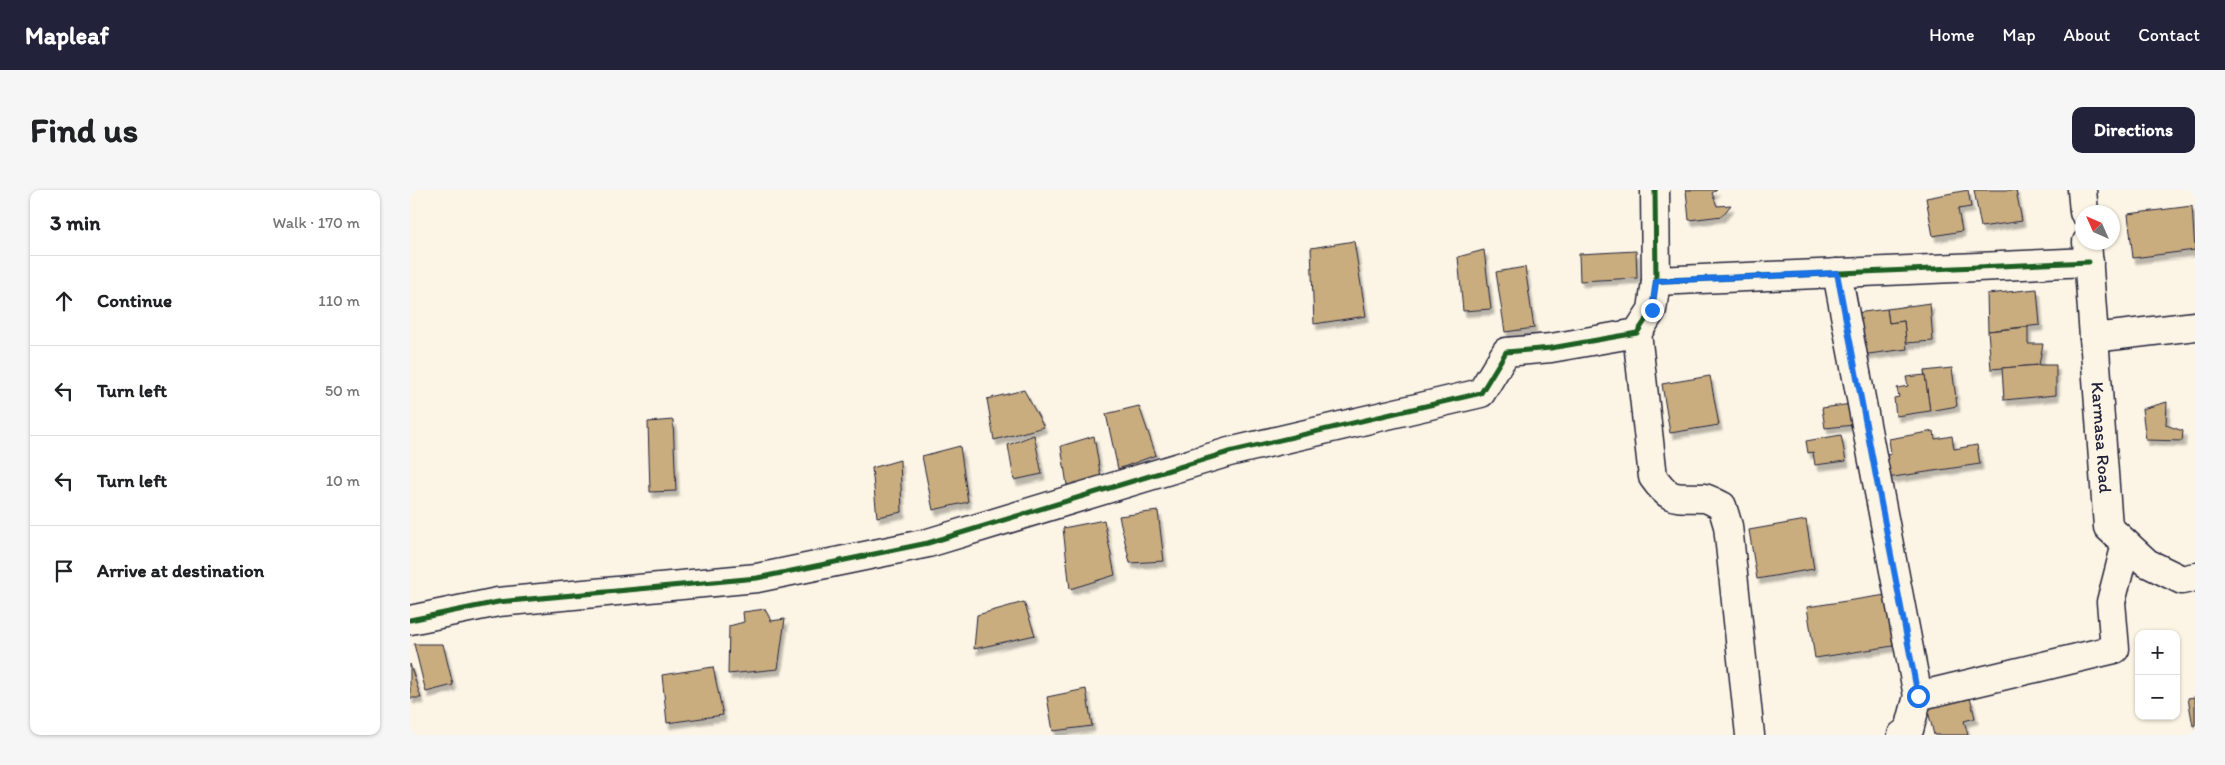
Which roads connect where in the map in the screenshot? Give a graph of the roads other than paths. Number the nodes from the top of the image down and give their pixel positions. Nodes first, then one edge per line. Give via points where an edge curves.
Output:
1 (1655, 190) edge
2 (2082, 190) edge
3 (2083, 205) edge
4 (2088, 252) edge
5 (1837, 273) junction
6 (1656, 281) junction
7 (2195, 326) edge
8 (1636, 333) junction
9 (2094, 338) junction
10 (2126, 544) junction
11 (2195, 577) edge
12 (410, 620) edge
13 (1918, 696) junction
14 (1750, 735) edge
15 (1902, 735) edge

1 - 6 street
2 - 3 street
4 - 5 street
4 - 9 street, Karmasa Road
5 - 6 street
5 - 13 street
6 - 8 street via 1652,310
7 - 9 street
8 - 12 street via 1551,348 1506,352 1481,393 1228,452 928,543 757,578 498,602
8 - 14 street via 1654,476 1663,491 1682,499 1706,498 1722,506 1724,513
9 - 10 street, Karmasa Road via 2108,527
10 - 11 street, Karmasa Road via 2147,563 2182,580
10 - 13 street via 2111,602 2115,649
13 - 15 street via 1909,730

